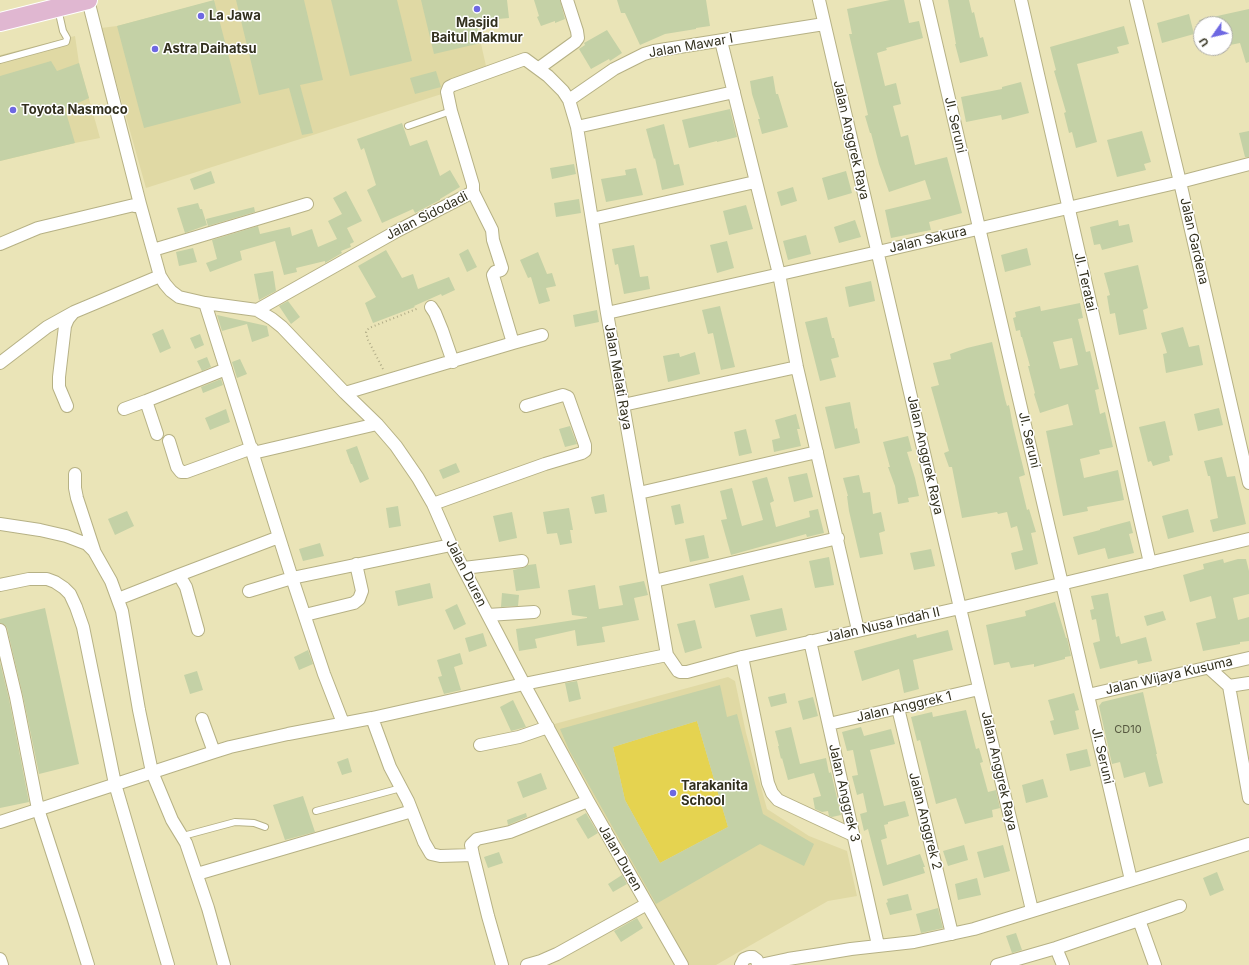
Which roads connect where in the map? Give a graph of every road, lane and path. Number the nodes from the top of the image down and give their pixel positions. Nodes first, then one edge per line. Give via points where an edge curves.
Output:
1 (88, 0) edge
2 (567, 0) edge
3 (819, 0) edge
4 (926, 0) edge
5 (1021, 0) edge
6 (1136, 0) edge
7 (58, 8) junction
8 (0, 22) edge
9 (824, 24) junction
10 (721, 41) junction
11 (0, 60) edge
12 (539, 68) junction
13 (734, 92) junction
14 (569, 100) junction
15 (451, 111) junction
16 (408, 126) dead end
17 (577, 127) junction
18 (1249, 164) edge
19 (755, 182) junction
20 (1180, 182) junction
21 (473, 192) junction
22 (138, 204) junction
23 (308, 204) dead end
24 (1068, 208) junction
25 (592, 220) junction
26 (980, 228) junction
27 (0, 244) edge
28 (153, 250) junction
29 (878, 252) junction
30 (779, 274) junction
31 (160, 276) junction
32 (205, 303) junction
33 (432, 307) joint
34 (257, 310) junction
35 (74, 312) junction
36 (607, 313) junction
37 (542, 335) dead end
38 (513, 343) junction
39 (453, 362) junction
40 (0, 363) edge
41 (797, 366) junction
42 (226, 369) junction
43 (389, 380) junction
44 (345, 393) junction
45 (146, 401) junction
46 (67, 406) dead end
47 (526, 406) dead end
48 (623, 406) junction
49 (124, 409) dead end
50 (377, 424) junction
51 (157, 434) dead end
52 (169, 441) dead end
53 (253, 451) junction
54 (817, 452) junction
55 (75, 474) dead end
56 (1249, 484) edge
57 (639, 493) junction
58 (433, 504) junction
59 (0, 524) edge
60 (279, 536) junction
61 (838, 538) junction
62 (1249, 538) edge
63 (451, 545) junction
64 (94, 551) junction
65 (522, 561) dead end
66 (1150, 563) junction
67 (356, 564) junction
68 (464, 568) junction
69 (179, 575) junction
70 (292, 578) junction
71 (654, 581) junction
72 (1062, 584) junction
73 (0, 585) edge
74 (249, 591) dead end
75 (121, 597) junction
76 (960, 608) junction
77 (534, 612) dead end
78 (304, 615) junction
79 (488, 615) junction
80 (0, 630) edge
81 (198, 630) dead end
82 (858, 630) junction
83 (810, 642) junction
84 (667, 655) junction
85 (742, 657) junction
86 (1249, 658) edge
87 (1208, 667) junction
88 (1249, 683) edge
89 (524, 684) junction
90 (1229, 686) junction
91 (979, 690) junction
92 (1088, 695) junction
93 (898, 708) junction
94 (372, 718) junction
95 (202, 719) dead end
96 (343, 723) junction
97 (829, 724) junction
98 (548, 728) junction
99 (480, 745) dead end
100 (214, 752) junction
101 (152, 772) junction
102 (115, 784) junction
103 (401, 788) junction
104 (1249, 798) edge
105 (588, 801) junction
106 (38, 809) junction
107 (412, 811) junction
108 (316, 812) dead end
109 (0, 822) edge
110 (265, 827) dead end
111 (853, 835) junction
112 (183, 836) junction
113 (1249, 844) edge
114 (473, 855) junction
115 (197, 874) junction
116 (1131, 880) junction
117 (647, 904) junction
118 (1180, 906) dead end
119 (1032, 910) junction
120 (1139, 920) junction
121 (952, 934) junction
122 (878, 945) junction
123 (1056, 948) junction
124 (0, 959) edge
125 (2, 965) edge
126 (88, 965) edge
127 (168, 965) edge
128 (224, 965) edge
129 (502, 965) edge
130 (527, 965) edge
131 (682, 965) edge
132 (741, 965) edge
133 (759, 965) edge
134 (997, 965) edge
135 (1063, 965) edge
136 (1155, 965) edge

1 - 7 main road
1 - 22 street
2 - 12 street via 578,38
3 - 9 street, Jalan Anggrek Raya
4 - 26 street, Jl. Seruni
5 - 24 street, Jl. Teratai
6 - 20 street, Jalan Gardena
7 - 8 main road
7 - 11 lane via 66,42
9 - 10 street, Jalan Mawar I
9 - 29 street, Jalan Anggrek Raya
10 - 13 street
10 - 14 street, Jalan Mawar I via 644,54 614,69
12 - 14 street via 556,83
12 - 15 street, Jalan Sidodadi via 525,59 449,87 447,92
13 - 17 street
13 - 19 street
14 - 17 street, Jalan Melati Raya
15 - 16 lane
15 - 21 street, Jalan Sidodadi via 473,184
17 - 25 street, Jalan Melati Raya
18 - 20 street, Jalan Sakura
19 - 25 street
19 - 30 street
20 - 24 street, Jalan Sakura
20 - 56 street, Jalan Gardena
21 - 34 street, Jalan Sidodadi via 396,231
21 - 38 street via 492,230 502,268 493,275
22 - 27 street via 38,228
22 - 28 street
23 - 28 street
24 - 26 street, Jalan Sakura
24 - 66 street, Jl. Teratai
25 - 36 street, Jalan Melati Raya
26 - 29 street, Jalan Sakura
26 - 72 street, Jl. Seruni
28 - 31 street
29 - 30 street, Jalan Sakura
29 - 76 street, Jalan Anggrek Raya
30 - 36 street, Jalan Sakura
30 - 41 street
31 - 32 street, Jalan Duren via 179,297
31 - 35 street
32 - 34 street, Jalan Duren
32 - 42 street
33 - 39 street
33 - 43 path via 423,307 369,328 366,332
34 - 44 street, Jalan Duren via 282,327
35 - 40 street via 47,327
35 - 46 street via 65,326 60,364 59,387
36 - 48 street, Jalan Melati Raya
37 - 38 street
38 - 39 street
39 - 43 street
41 - 48 street
41 - 54 street
42 - 45 street
42 - 53 street
43 - 44 street
44 - 50 street, Jalan Duren
45 - 49 street
45 - 51 street
47 - 58 street via 563,395 568,396 585,445 584,451
48 - 57 street, Jalan Melati Raya
50 - 53 street
50 - 58 street, Jalan Duren via 396,446
52 - 53 street via 181,472
53 - 60 street
54 - 57 street
54 - 61 street
55 - 64 street via 77,498
57 - 71 street, Jalan Melati Raya
58 - 63 street, Jalan Duren
59 - 64 street via 66,536 87,544
60 - 69 street
60 - 70 street
61 - 71 street
61 - 82 street
62 - 66 street, Jalan Nusa Indah II
63 - 67 street
63 - 68 street, Jalan Duren
64 - 75 street
65 - 68 street
66 - 72 street, Jalan Nusa Indah II
67 - 70 street
67 - 78 street via 362,591 354,603
68 - 79 street, Jalan Duren
69 - 75 street
69 - 81 street via 186,587
70 - 74 street
70 - 78 street
71 - 84 street, Jalan Melati Raya
72 - 76 street, Jalan Nusa Indah II
72 - 92 street, Jl. Seruni
73 - 102 street via 29,579 47,579 70,594 83,627
75 - 101 street
76 - 82 street, Jalan Nusa Indah II
76 - 91 street, Jalan Anggrek Raya
77 - 79 street
78 - 96 street
79 - 89 street, Jalan Duren
80 - 106 street
82 - 83 street, Jalan Nusa Indah II
83 - 85 street, Jalan Nusa Indah II
83 - 97 street, Jalan Anggrek 3
84 - 85 street, Jalan Nusa Indah II via 675,669 680,672
84 - 89 street
85 - 111 street via 772,793 778,800
86 - 87 street, Jalan Wijaya Kusuma
87 - 90 street
87 - 92 street, Jalan Wijaya Kusuma
88 - 90 street
89 - 94 street
89 - 98 street, Jalan Duren
90 - 104 street
91 - 93 street, Jalan Anggrek 1
91 - 119 street, Jalan Anggrek Raya
92 - 116 street, Jl. Seruni
93 - 97 street, Jalan Anggrek 1
93 - 121 street, Jalan Anggrek 2
94 - 96 street
94 - 103 street via 390,767
95 - 100 street
96 - 100 street
97 - 111 street, Jalan Anggrek 3
98 - 99 street
98 - 105 street, Jalan Duren
100 - 101 street
101 - 102 street
101 - 112 street via 172,820
102 - 106 street
102 - 127 street
103 - 107 street
103 - 108 lane
105 - 114 street via 510,832 476,839 471,845
105 - 117 street, Jalan Duren
106 - 109 street
106 - 126 street
107 - 114 street via 431,854
107 - 115 street
110 - 112 lane via 254,823 235,822
111 - 122 street, Jalan Anggrek 3
112 - 115 street
113 - 116 street
114 - 129 street
115 - 128 street
116 - 119 street
117 - 130 street via 557,954
117 - 131 street, Jalan Duren
118 - 120 street
119 - 121 street
120 - 123 street
120 - 136 street
121 - 122 street via 914,942
122 - 133 street
123 - 134 street
123 - 135 street
124 - 125 street
132 - 133 street via 744,959 749,957 757,960

